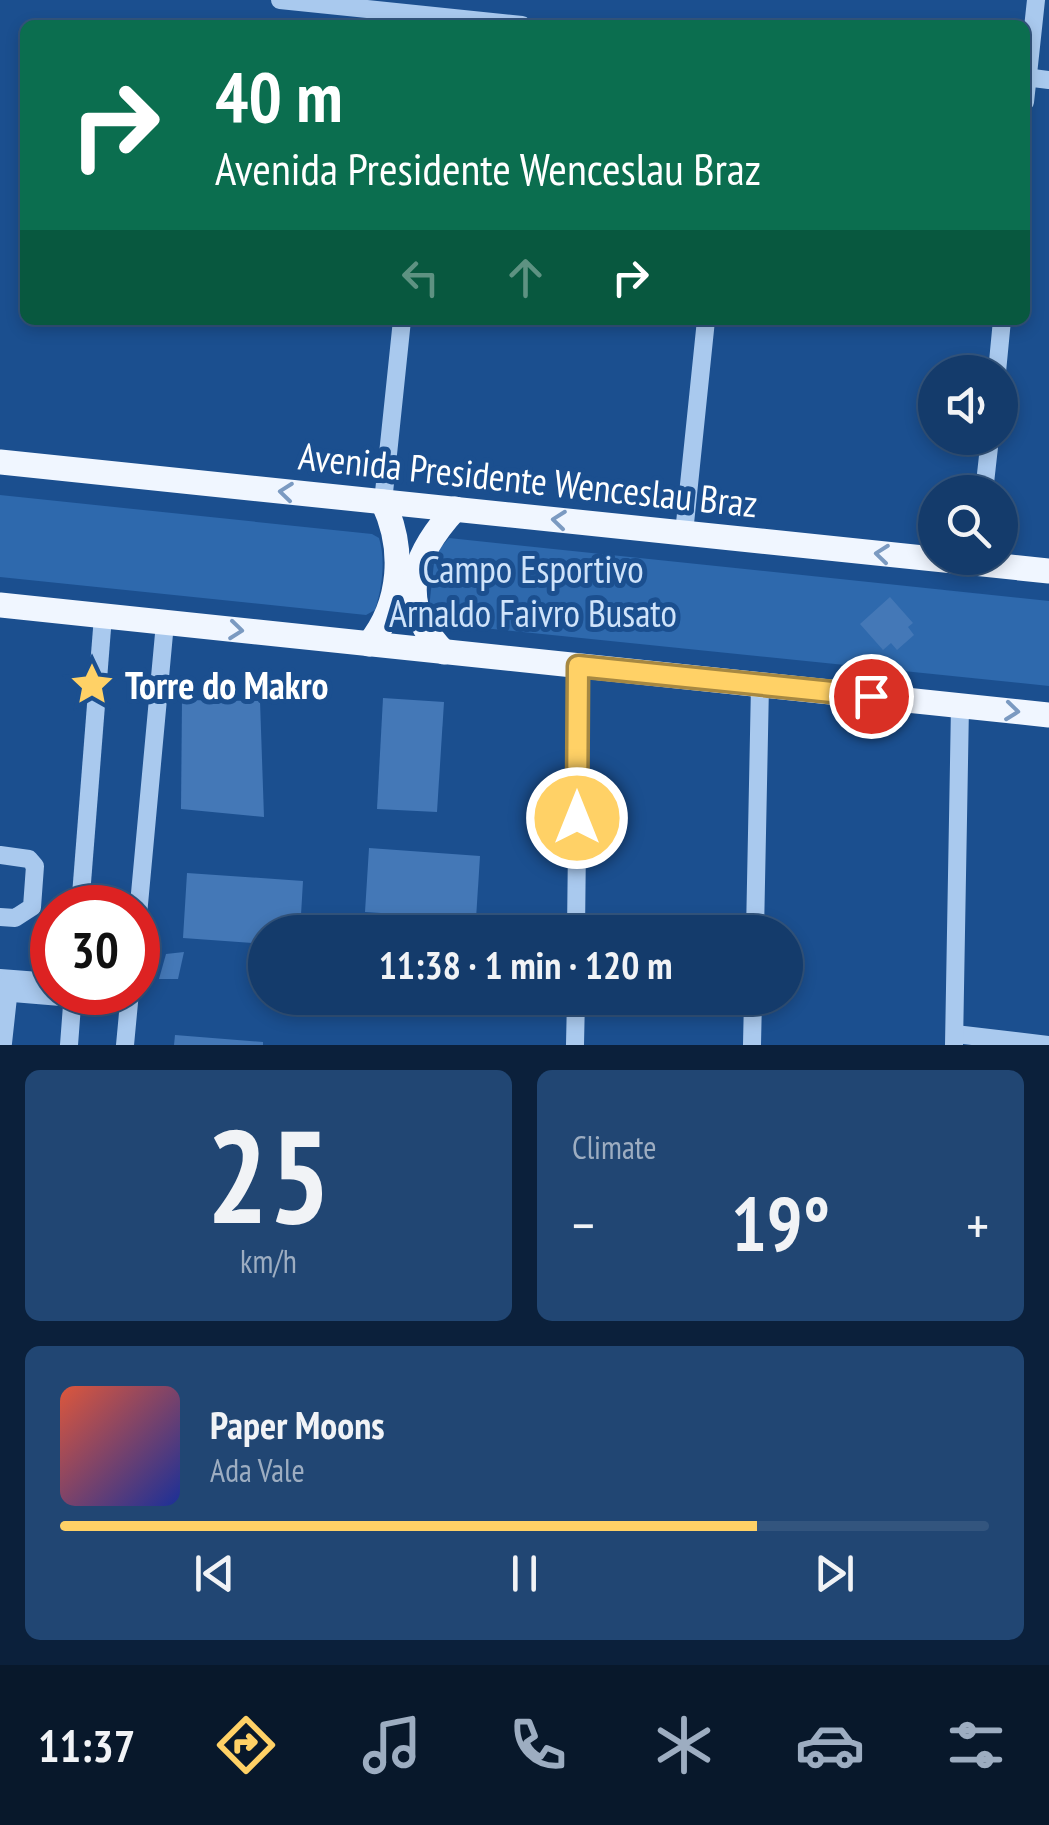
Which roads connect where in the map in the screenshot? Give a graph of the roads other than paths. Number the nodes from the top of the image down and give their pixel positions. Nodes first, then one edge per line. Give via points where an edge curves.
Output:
1 (280, 0) edge
2 (1036, 0) edge
3 (435, 14) edge
4 (482, 20) edge
5 (1030, 46) edge
6 (401, 325) edge
7 (705, 325) edge
8 (1002, 325) edge
9 (999, 355) edge
10 (0, 462) edge
11 (383, 502) junction
12 (455, 509) junction
13 (684, 533) junction
14 (918, 555) edge
15 (1018, 566) edge
16 (1049, 571) edge
17 (0, 605) edge
18 (103, 616) junction
19 (165, 623) junction
20 (369, 644) junction
21 (444, 652) junction
22 (578, 666) junction
23 (760, 685) junction
24 (960, 706) junction
25 (1049, 715) edge
26 (0, 854) edge
27 (82, 885) edge
28 (141, 885) edge
29 (576, 915) edge
30 (755, 915) edge
31 (0, 917) edge
32 (30, 984) edge
33 (4, 986) edge
34 (30, 989) edge
35 (71, 1015) edge
36 (128, 1015) edge
37 (576, 1015) edge
38 (753, 1015) edge
39 (954, 1040) edge
40 (3, 1043) edge
41 (1049, 1044) edge
42 (68, 1045) edge
43 (125, 1045) edge
44 (575, 1045) edge
45 (752, 1045) edge

1 - 3 street
2 - 5 street
3 - 4 street
6 - 11 street
7 - 13 street
8 - 9 street
11 -> 10 main road, Avenida Presidente Wenceslau Braz
11 - 12 main road, Avenida Presidente Wenceslau Braz
11 - 20 main road via 394,525 397,575 384,626
13 -> 12 main road, Avenida Presidente Wenceslau Braz
12 - 21 main road via 422,552 416,579 414,611
14 -> 13 main road, Avenida Presidente Wenceslau Braz
15 - 16 main road, Avenida Presidente Wenceslau Braz
17 - 18 main road
18 - 19 main road
18 - 27 street
19 -> 20 main road
19 - 28 street
20 - 21 main road
21 - 22 main road
22 - 23 main road
22 - 29 street
23 - 24 main road
23 - 30 street
24 -> 25 main road
24 - 39 street
26 - 31 street via 35,866 32,907 15,918
32 - 33 street
33 - 34 street
33 - 40 street
35 - 42 street
36 - 43 street
37 - 44 street
38 - 45 street
39 - 41 street

